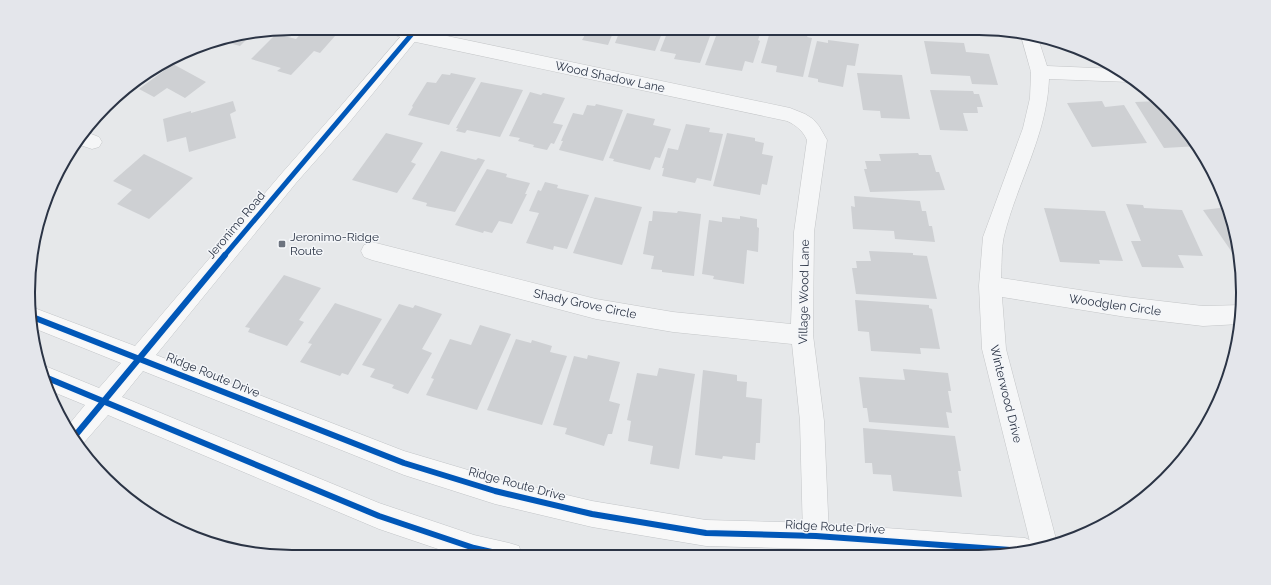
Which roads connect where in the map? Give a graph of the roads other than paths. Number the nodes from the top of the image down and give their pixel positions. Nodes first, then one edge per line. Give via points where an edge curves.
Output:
1 (411, 35) edge
2 (428, 35) edge
3 (1030, 40) edge
4 (1040, 72) junction
5 (1118, 75) edge
6 (807, 124) joint
7 (372, 251) dead end
8 (990, 286) junction
9 (1235, 314) edge
10 (37, 319) edge
11 (802, 336) junction
12 (140, 358) junction
13 (51, 379) edge
14 (105, 401) junction
15 (77, 434) edge
16 (816, 536) junction
17 (1043, 542) edge
18 (996, 549) edge
19 (483, 550) edge

1 - 12 main road, Jeronimo Road
2 - 6 street, Wood Shadow Lane via 762,109 799,118
3 - 4 street, Winterwood Drive
4 - 5 street
4 - 8 street, Winterwood Drive via 1039,98 1032,128 993,237
6 - 11 street, Village Wood Lane via 817,140 804,232
7 - 11 street, Shady Grove Circle via 596,309 673,322
8 - 9 street, Woodglen Circle via 1203,316
8 - 17 street, Winterwood Drive via 994,349
10 - 12 main road, Ridge Route Drive
11 - 16 street, Village Wood Lane via 812,421
12 - 14 main road, Jeronimo Road
12 - 16 main road, Ridge Route Drive via 404,463 495,491 592,514 706,533
13 - 14 main road
14 - 15 main road, Jeronimo Road
14 - 19 main road via 379,516
16 - 18 main road, Ridge Route Drive

